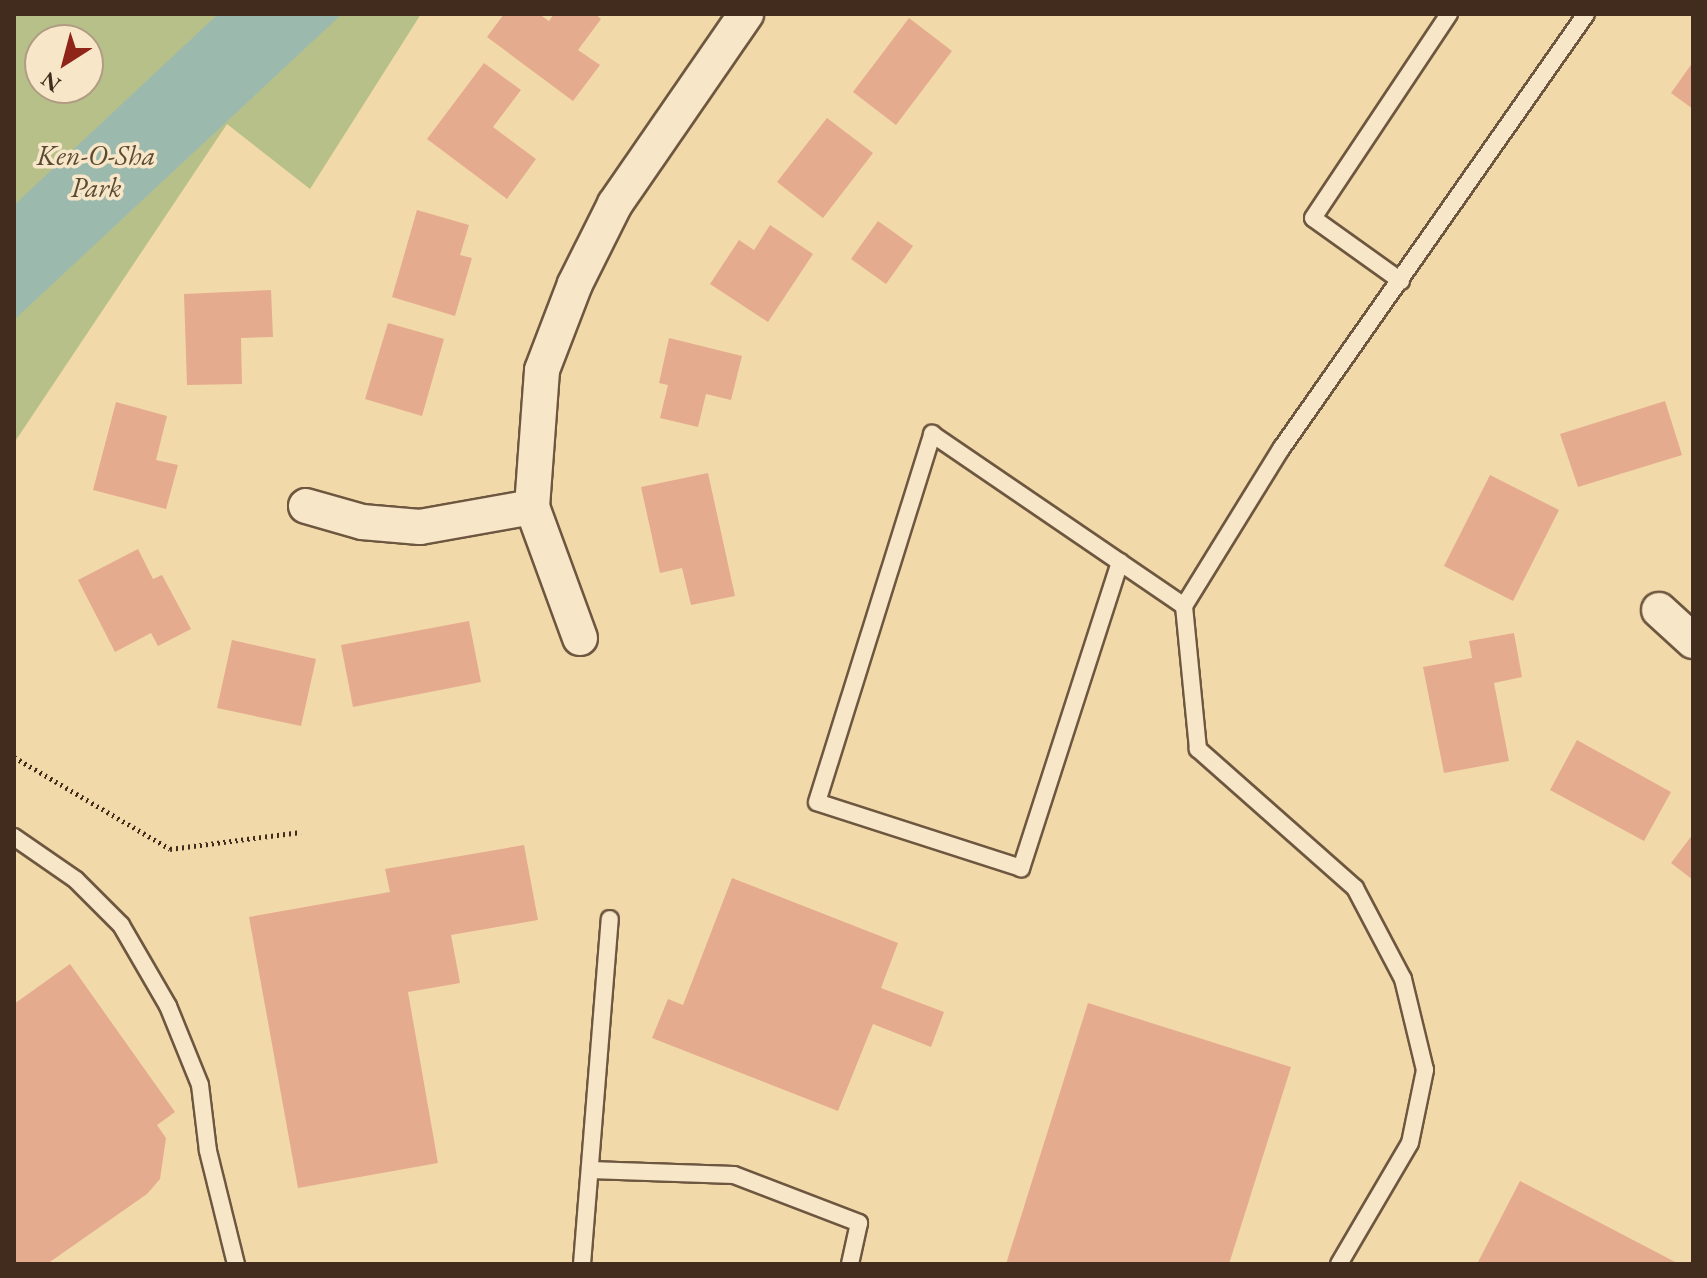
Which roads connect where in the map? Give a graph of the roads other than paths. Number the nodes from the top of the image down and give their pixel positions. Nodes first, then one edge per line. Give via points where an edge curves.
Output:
1 (746, 14) edge
2 (1449, 14) edge
3 (1586, 14) edge
4 (1401, 281) junction
5 (306, 506) dead end
6 (532, 507) junction
7 (1120, 562) junction
8 (1184, 606) junction
9 (1659, 610) dead end
10 (580, 638) dead end
11 (1693, 641) edge
12 (14, 837) edge
13 (610, 919) dead end
14 (590, 1170) junction
15 (236, 1264) edge
16 (582, 1264) edge
17 (850, 1264) edge
18 (1339, 1264) edge

1 - 6 street via 615,204 575,284 542,370
2 - 4 lane via 1313,218
3 - 4 lane
4 - 8 lane via 1281,449
5 - 6 street via 362,522 420,527
6 - 10 street
7 - 7 lane via 932,434 817,802 1021,868
7 - 8 lane
8 - 18 lane via 1198,749 1355,888 1403,979 1425,1070 1410,1143
9 - 11 street
12 - 15 lane via 76,880 121,925 168,1006 200,1085 208,1151
13 - 14 lane
14 - 16 lane
14 - 17 lane via 734,1175 859,1223

